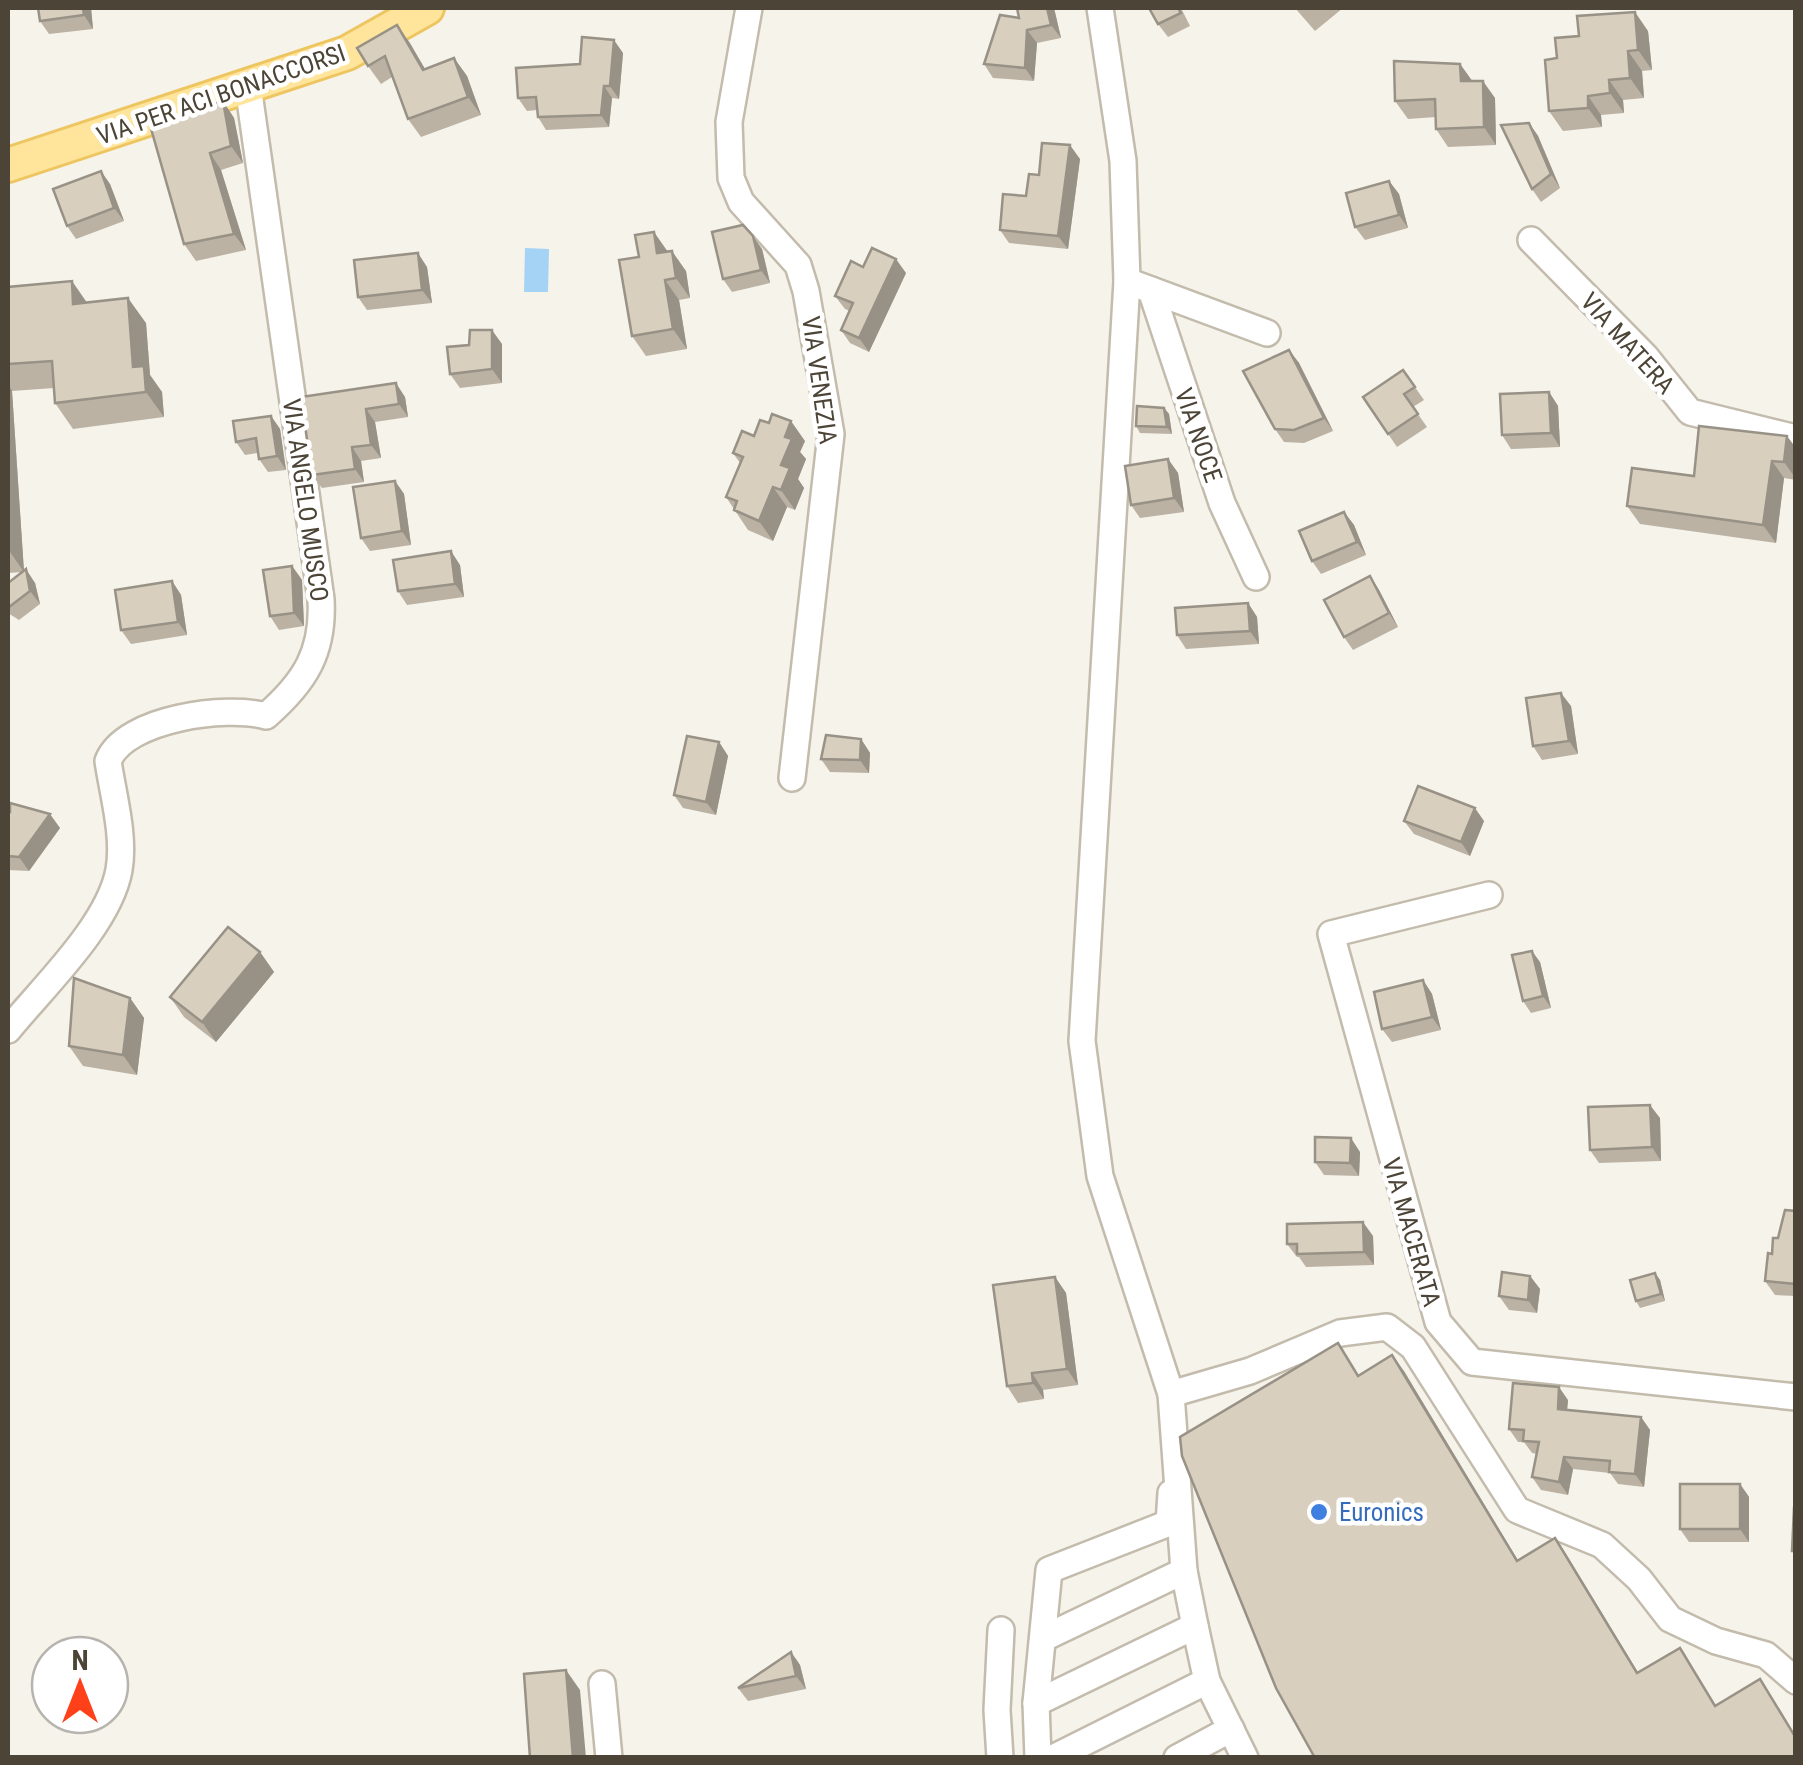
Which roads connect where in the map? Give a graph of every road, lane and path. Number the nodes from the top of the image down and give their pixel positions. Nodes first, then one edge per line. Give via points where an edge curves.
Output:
1 (426, 8) edge
2 (749, 8) edge
3 (1100, 8) edge
4 (248, 86) junction
5 (8, 165) edge
6 (1531, 240) dead end
7 (1139, 286) junction
8 (1267, 333) dead end
9 (1796, 438) edge
10 (1256, 576) dead end
11 (792, 778) dead end
12 (1489, 895) dead end
13 (8, 1030) edge
14 (1171, 1394) junction
15 (1796, 1397) edge
16 (1184, 1570) junction
17 (1195, 1626) junction
18 (1001, 1630) dead end
19 (1044, 1638) junction
20 (1208, 1680) junction
21 (1796, 1681) edge
22 (602, 1684) dead end
23 (1036, 1703) junction
24 (1231, 1730) junction
25 (610, 1758) edge
26 (1000, 1758) edge
27 (1038, 1758) edge
28 (1053, 1758) edge
29 (1177, 1758) edge
30 (1245, 1758) edge

1 - 4 main road, VIA PER ACI BONACCORSI via 347,53
2 - 11 street, VIA VENEZIA via 729,122 732,178 741,202 798,265 832,434
3 - 7 street
4 - 5 main road, VIA PER ACI BONACCORSI
4 - 13 street, VIA ANGELO MUSCO via 321,599 316,656 299,686 266,716 209,710 127,737 113,749 108,761 120,851 116,882 100,917
6 - 9 street, VIA MATERA via 1646,357 1690,412
7 - 8 street
7 - 10 street, VIA NOCE
7 - 14 street via 1082,1041 1100,1176
12 - 15 street, VIA MACERATA via 1331,934 1438,1322 1472,1362
14 - 16 street
14 - 19 street via 1168,1523 1049,1570
14 - 21 street via 1250,1371 1340,1333 1387,1327 1413,1347 1517,1510 1602,1544 1670,1619 1766,1654
16 - 17 street
16 - 19 street
17 - 20 street
17 - 23 street
18 - 26 street
19 - 23 street
20 - 24 street
20 - 28 street
22 - 25 street
23 - 27 street
24 - 29 street
24 - 30 street

